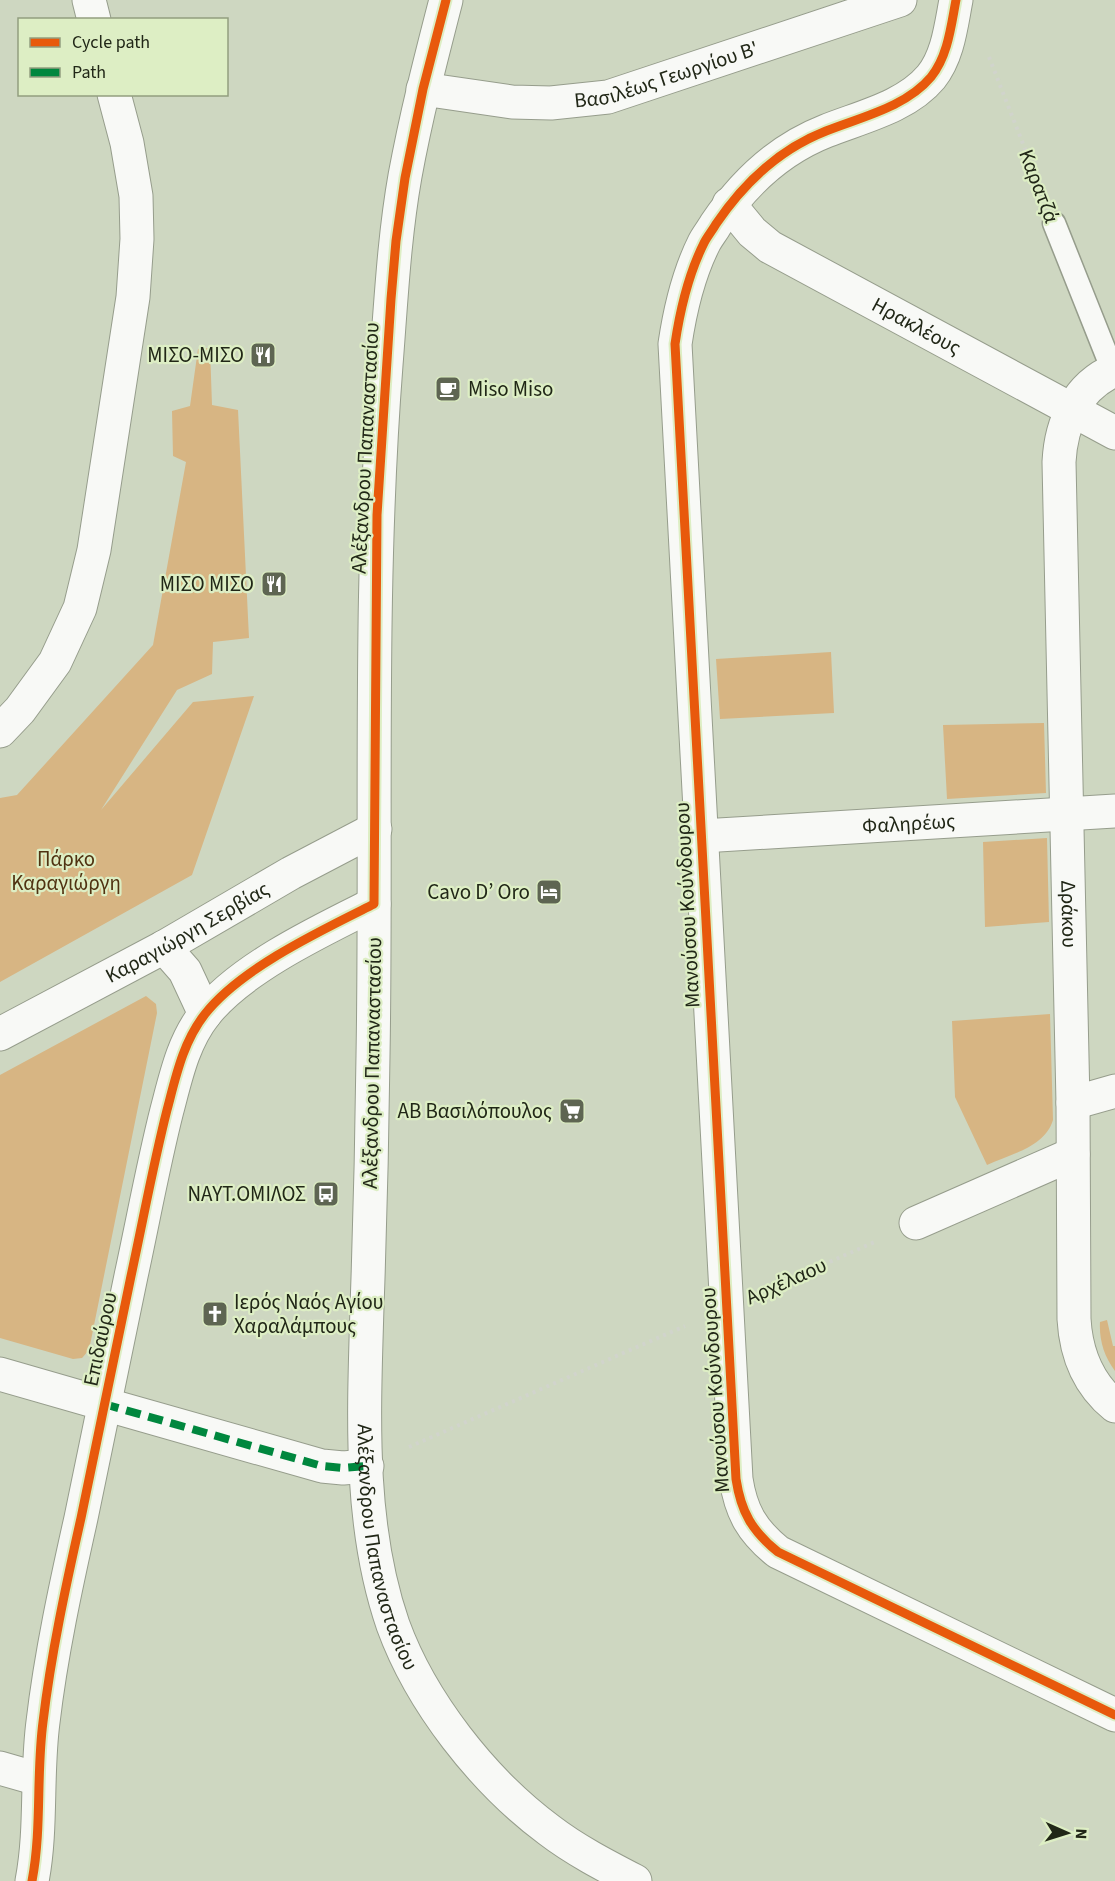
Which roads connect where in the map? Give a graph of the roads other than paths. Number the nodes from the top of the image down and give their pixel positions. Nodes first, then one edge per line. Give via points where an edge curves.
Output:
1 (89, 0) edge
2 (446, 0) edge
3 (900, 0) edge
4 (956, 0) edge
5 (94, 18) edge
6 (423, 89) junction
7 (115, 96) edge
8 (729, 204) junction
9 (1054, 223) road end
10 (1114, 370) edge
11 (1071, 409) junction
12 (1115, 433) edge
13 (0, 731) edge
14 (1115, 811) edge
15 (1067, 814) junction
16 (375, 829) junction
17 (702, 836) junction
18 (374, 904) junction
19 (164, 947) junction
20 (205, 1014) junction
21 (0, 1034) edge
22 (1115, 1091) edge
23 (1073, 1103) junction
24 (1073, 1154) junction
25 (916, 1223) road end
26 (0, 1374) edge
27 (105, 1404) junction
28 (1115, 1406) edge
29 (367, 1466) junction
30 (1115, 1715) edge
31 (0, 1768) edge
32 (38, 1779) junction
33 (32, 1881) edge
34 (635, 1881) edge

1 - 5 street
2 - 6 street, Αλέξανδρου Παπαναστασίου
3 - 6 street, Βασιλέως Γεωργίου Β' via 608,97 522,102
4 - 8 street, Μανούσου Κούνδουρου via 943,57 915,93 790,148
6 - 16 street, Αλέξανδρου Παπαναστασίου via 396,241 383,403 377,526
7 - 13 street via 136,196 134,297 94,550 80,608 55,662
8 - 11 street, Ηρακλέους via 770,247
8 - 17 street, Μανούσου Κούνδουρου via 700,252 680,310 675,344
9 - 10 lane, Καρατζά
10 - 11 street via 1089,386
11 - 12 street, Ηρακλέους
11 - 15 street, Δράκου via 1062,434 1059,462
14 - 15 street, Φαληρέως
15 - 17 street, Φαληρέως
15 - 23 street, Δράκου
16 - 18 street, Αλέξανδρου Παπαναστασίου
16 - 19 street, Καραγιώργη Σερβίας
17 - 30 street, Μανούσου Κούνδουρου via 736,1479 741,1504 752,1526 789,1559
18 - 20 street, Επιδαύρου via 324,929 234,984
18 - 29 street, Αλέξανδρου Παπαναστασίου
19 - 20 street via 185,971
19 - 21 street, Καραγιώργη Σερβίας
20 - 27 street, Επιδαύρου via 180,1060 158,1144
22 - 23 street
23 - 24 street, Δράκου
24 - 25 street
24 - 28 street, Δράκου via 1076,1341 1096,1388
26 - 27 street
27 - 29 street via 322,1466
27 - 32 street, Επιδαύρου via 46,1695
29 - 34 street, Αλέξανδρου Παπαναστασίου via 370,1523 393,1625 437,1712 487,1773 549,1830
31 - 32 street
32 - 33 street, Επιδαύρου

